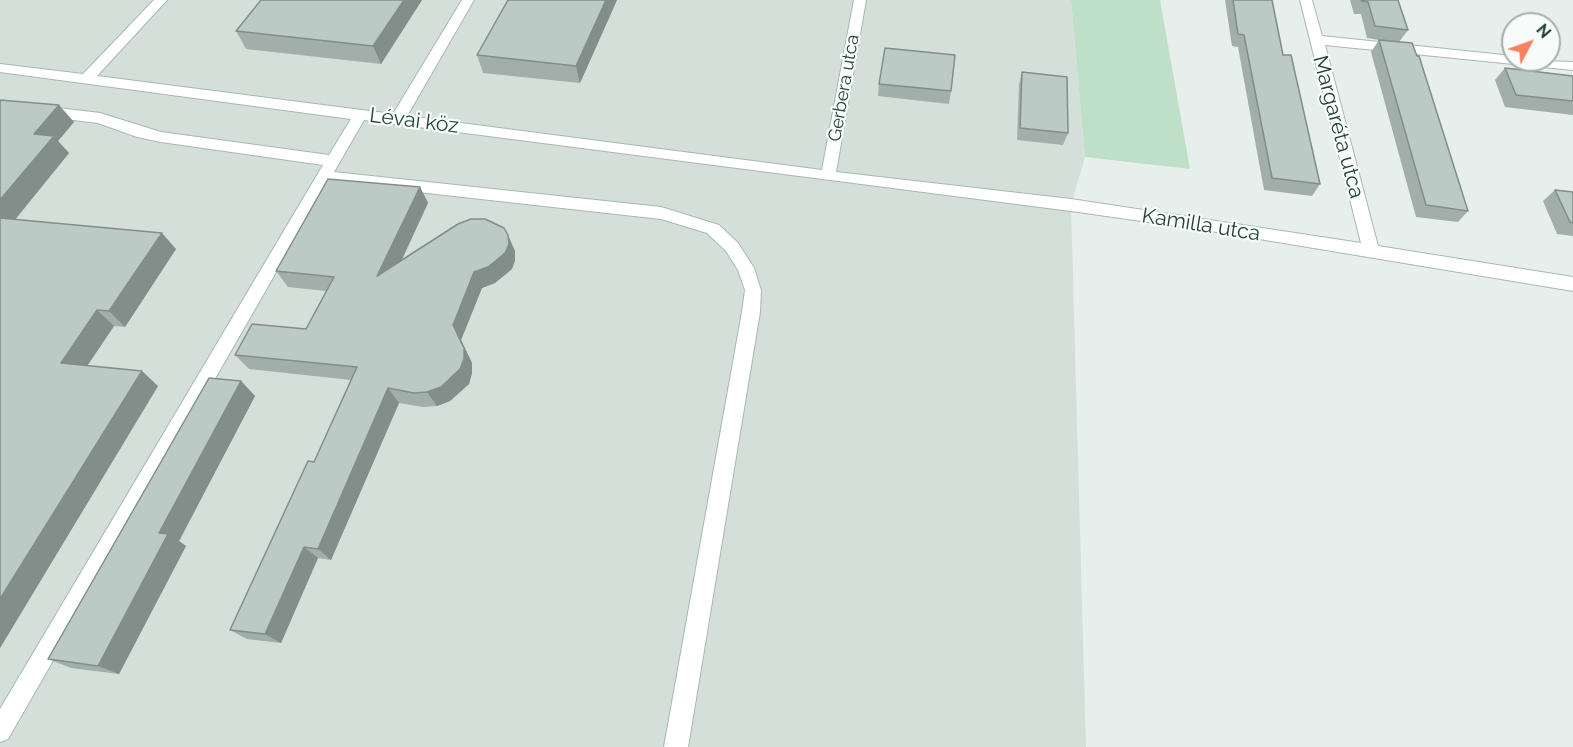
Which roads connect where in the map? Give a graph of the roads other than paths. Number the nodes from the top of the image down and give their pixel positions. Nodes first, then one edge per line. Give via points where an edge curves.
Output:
1 (160, 0) edge
2 (468, 0) edge
3 (860, 0) edge
4 (1306, 0) edge
5 (1315, 40) junction
6 (1501, 59) edge
7 (0, 68) edge
8 (86, 79) junction
9 (0, 106) edge
10 (361, 114) junction
11 (398, 119) junction
12 (329, 169) junction
13 (828, 176) junction
14 (1372, 253) junction
15 (1573, 285) edge
16 (0, 731) edge
17 (676, 747) edge

1 - 8 street
2 - 11 street
3 - 13 street, Gerbera utca
4 - 5 street, Margaréta utca
5 - 6 street
5 - 14 street, Margaréta utca
7 - 8 street, Lévai köz
8 - 10 street, Lévai köz
9 - 12 street via 100,118 142,133
10 - 11 street, Lévai köz
10 - 12 street
11 - 13 street, Lévai köz
12 - 16 street
12 - 17 street via 661,213 713,229 746,268 753,290 751,312
13 - 14 street, Kamilla utca via 1211,225
14 - 15 street, Kamilla utca

